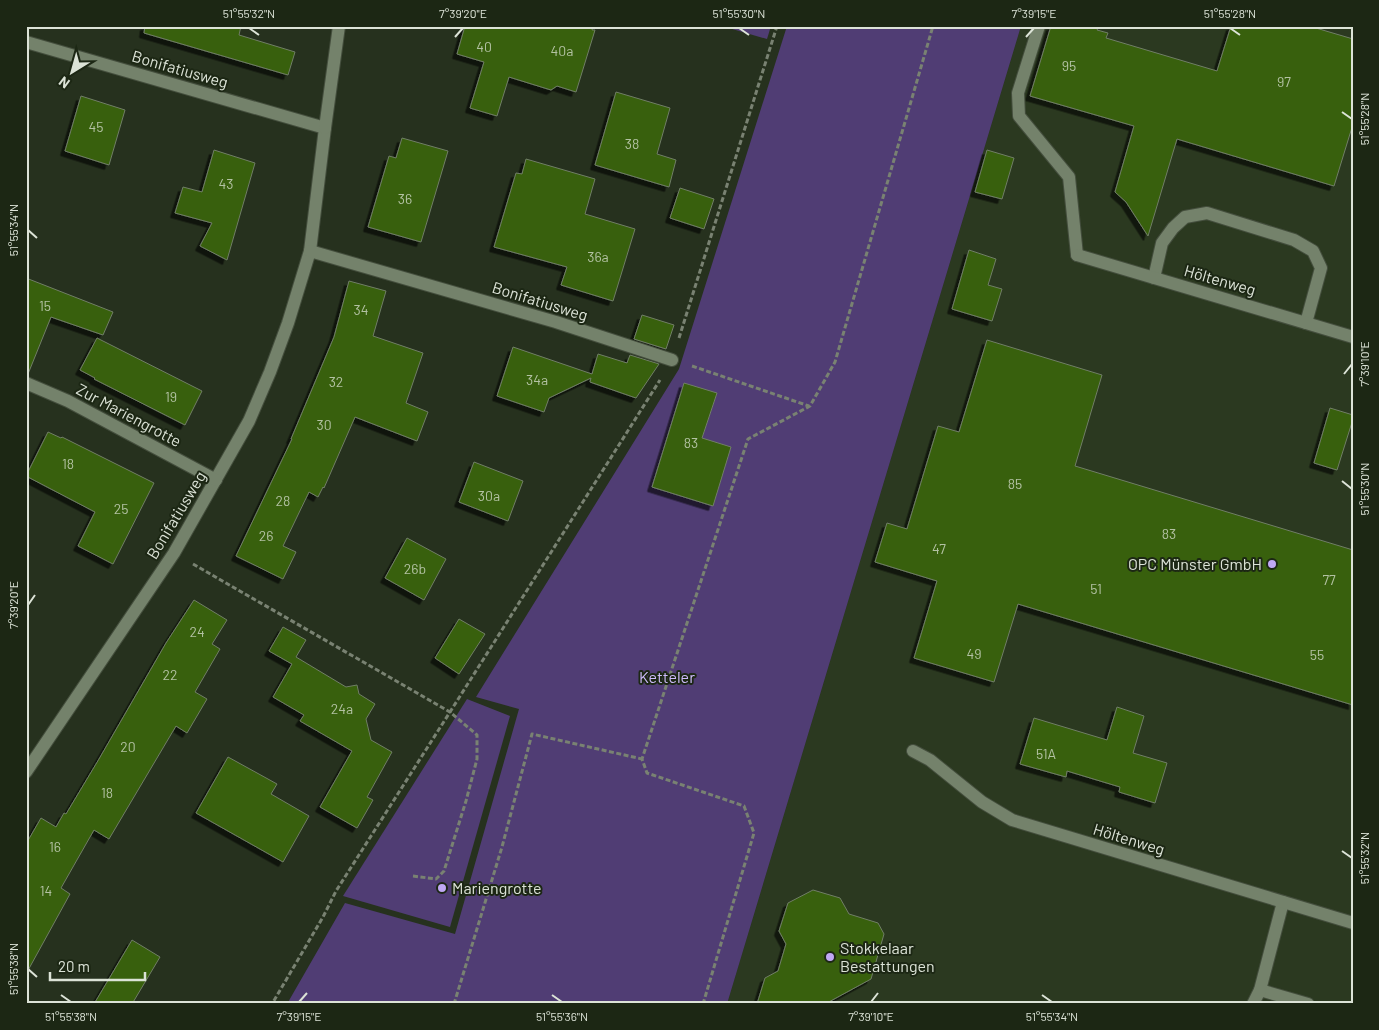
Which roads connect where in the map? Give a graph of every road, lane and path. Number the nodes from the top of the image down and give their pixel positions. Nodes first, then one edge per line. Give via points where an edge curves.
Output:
1 (339, 26) edge
2 (777, 26) edge
3 (933, 26) edge
4 (1038, 26) edge
5 (26, 42) edge
6 (325, 128) junction
7 (310, 251) junction
8 (1154, 278) junction
9 (1306, 322) junction
10 (1353, 336) edge
11 (672, 360) junction
12 (26, 383) edge
13 (810, 406) junction
14 (216, 480) junction
15 (174, 553) junction
16 (450, 712) junction
17 (913, 751) dead end
18 (642, 759) junction
19 (26, 772) edge
20 (412, 876) dead end
21 (1283, 902) junction
22 (1353, 923) edge
23 (1260, 990) junction
24 (272, 1004) edge
25 (454, 1004) edge
26 (703, 1004) edge
27 (1252, 1004) edge
28 (1308, 1004) edge

1 - 6 street, Bonifatiusweg
2 - 11 path
3 - 13 path via 835,362
4 - 8 street, Höltenweg via 1018,93 1019,116 1069,177 1078,255
5 - 6 street, Bonifatiusweg
6 - 7 street, Bonifatiusweg
7 - 11 street, Bonifatiusweg via 556,322
7 - 14 street, Bonifatiusweg via 270,372 249,421
8 - 9 street, Höltenweg
8 - 9 street via 1162,243 1173,228 1185,217 1207,213 1294,240 1314,251 1321,268
9 - 10 street, Höltenweg
11 - 13 path
11 - 16 path
12 - 14 street, Zur Mariengrotte via 68,401
13 - 18 path via 748,439
14 - 15 street, Bonifatiusweg
15 - 16 path
15 - 19 street, Bonifatiusweg
16 - 20 path via 477,736 477,759 444,871 436,879
16 - 24 path via 336,891
17 - 21 street, Höltenweg via 1012,820
18 - 25 path via 532,734 502,847
18 - 26 path via 647,774 744,806 754,833
21 - 22 street, Höltenweg
21 - 23 street
23 - 27 street
23 - 28 street

